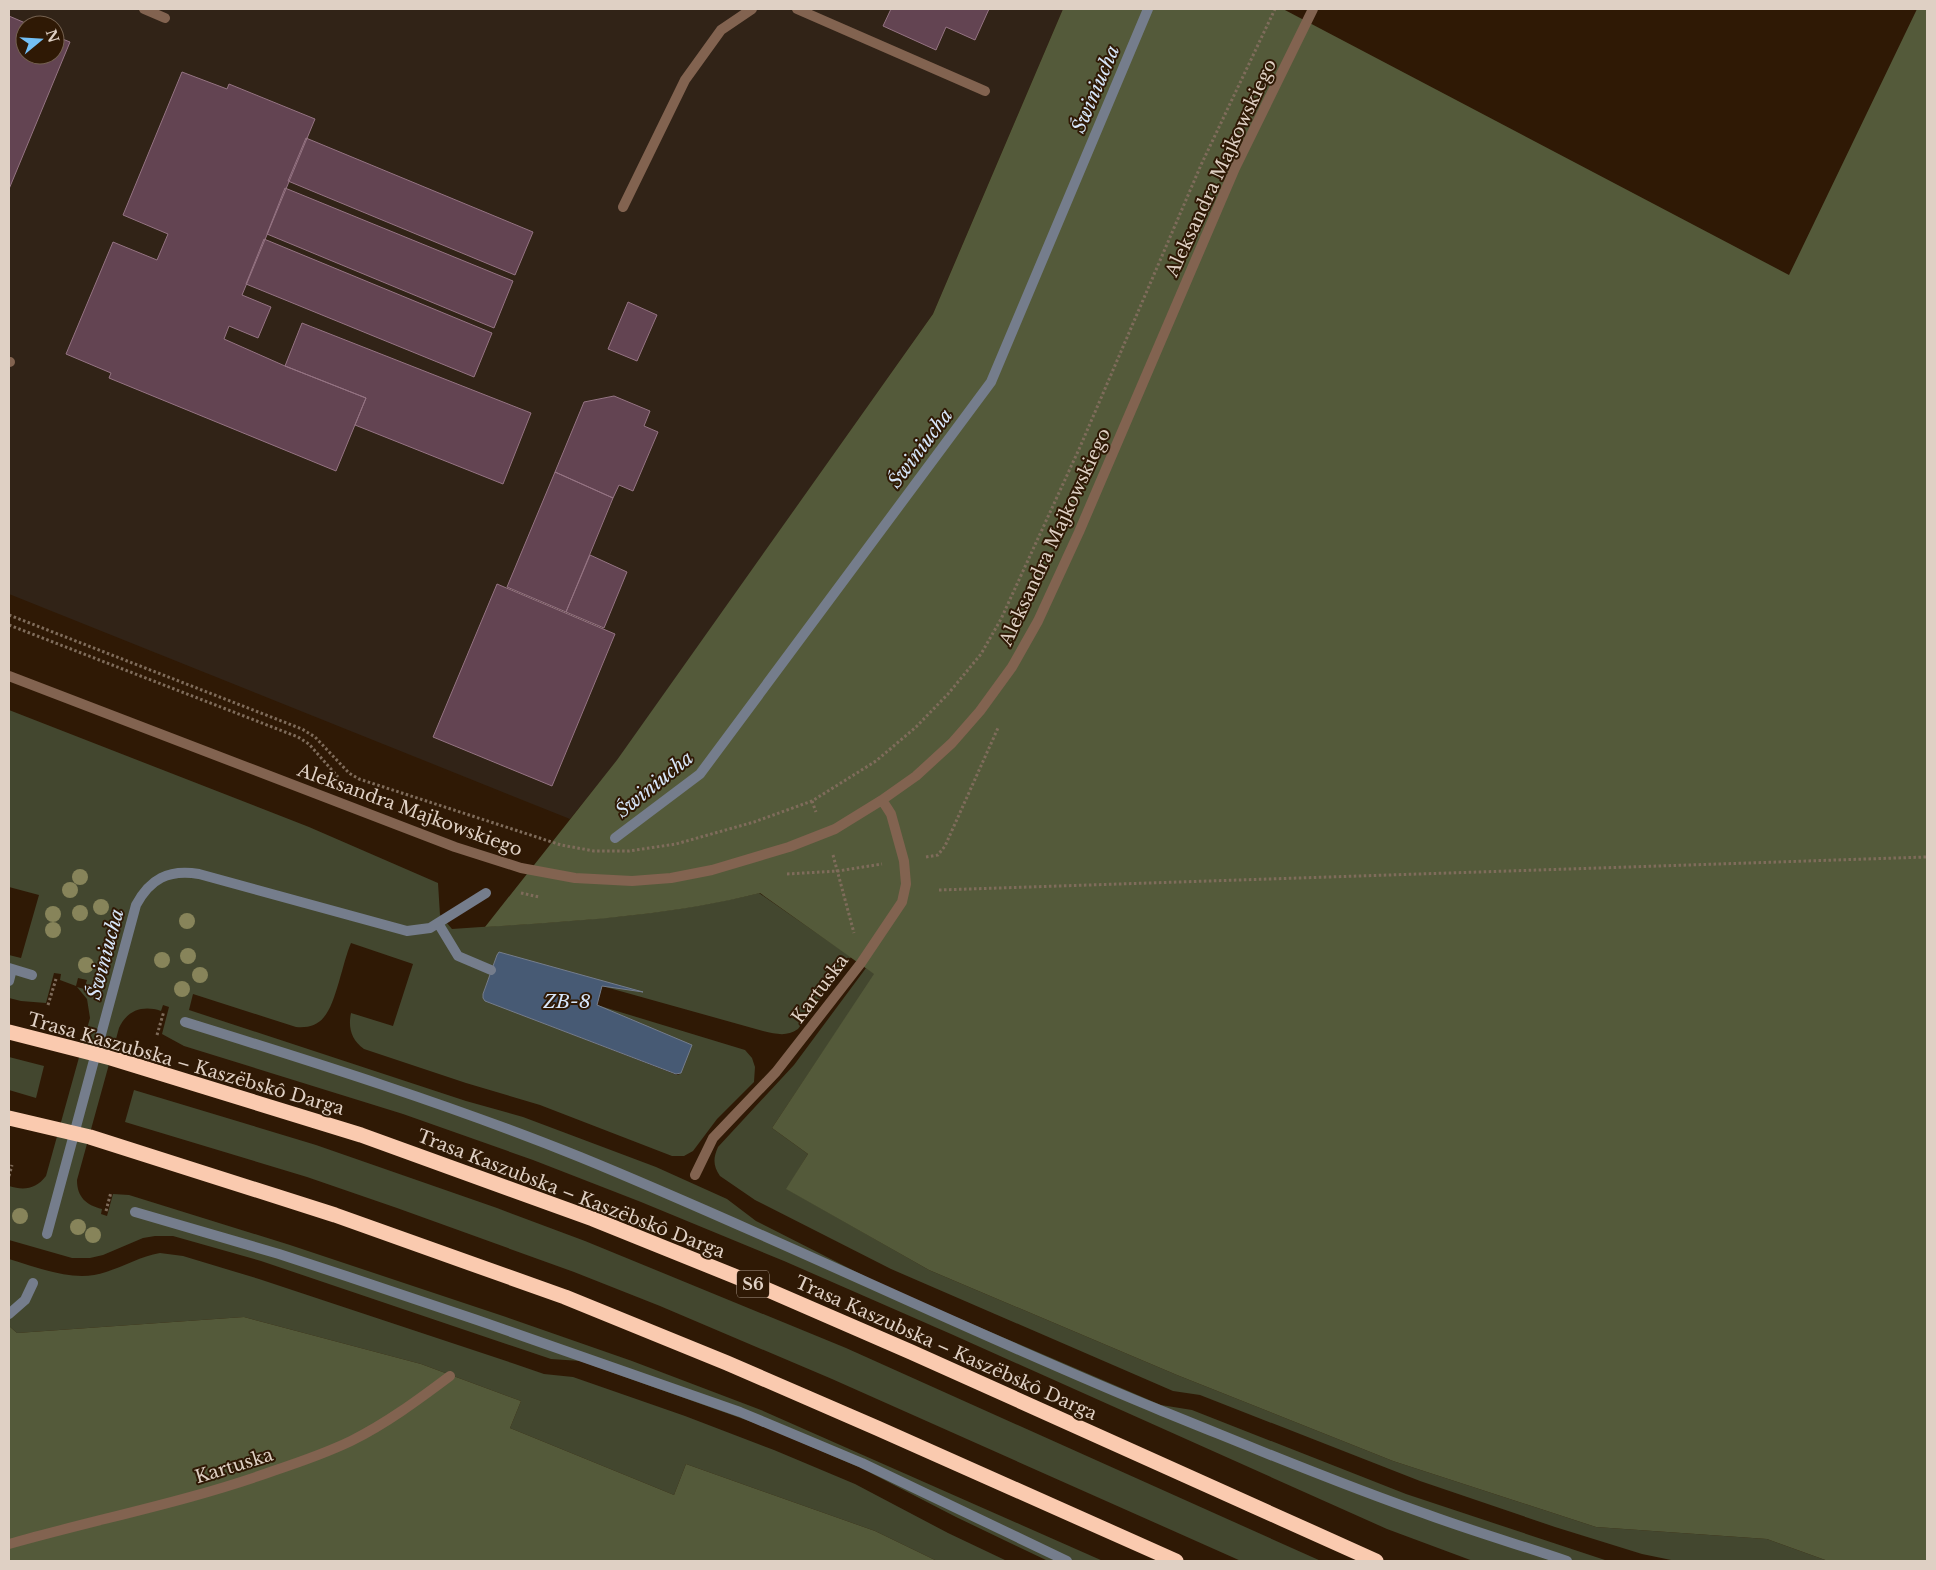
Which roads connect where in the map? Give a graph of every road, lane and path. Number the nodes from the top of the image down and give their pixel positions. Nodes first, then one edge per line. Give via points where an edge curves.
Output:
1 (144, 9) edge
2 (752, 9) edge
3 (797, 9) edge
4 (1275, 9) edge
5 (1313, 9) edge
6 (165, 18) dead end
7 (985, 91) dead end
8 (623, 207) dead end
9 (9, 615) edge
10 (9, 625) edge
11 (9, 676) edge
12 (1000, 724) dead end
13 (882, 800) junction
14 (812, 801) junction
15 (338, 802) junction
16 (825, 833) junction
17 (1927, 857) edge
18 (904, 861) junction
19 (838, 870) junction
20 (786, 874) dead end
21 (939, 890) dead end
22 (515, 892) dead end
23 (540, 897) dead end
24 (861, 962) junction
25 (56, 979) dead end
26 (48, 1005) dead end
27 (164, 1011) dead end
28 (9, 1032) edge
29 (157, 1035) dead end
30 (9, 1118) edge
31 (12, 1165) dead end
32 (695, 1175) dead end
33 (9, 1176) edge
34 (111, 1192) dead end
35 (106, 1210) dead end
36 (450, 1376) dead end
37 (9, 1544) edge
38 (1176, 1561) edge
39 (1376, 1561) edge

1 - 6 street
2 - 8 street via 721,30 685,80
3 - 7 street
4 - 14 path via 1201,165 1080,447 985,647 948,694 916,727 876,761
5 - 13 street, Aleksandra Majkowskiego via 1235,168 1038,621 1012,667 980,711 916,776
9 - 14 path via 302,729 315,737 349,774 359,779 561,845 594,851 629,851 676,844 754,822
10 - 15 path via 298,737 309,744 345,784
11 - 15 street, Aleksandra Majkowskiego
12 - 18 path via 945,846 938,855
13 - 16 street, Aleksandra Majkowskiego
13 - 18 street, Kartuska via 891,814
14 - 16 path
15 - 16 street, Aleksandra Majkowskiego via 511,865 575,878 632,881 671,878 752,859
16 - 19 path
17 - 21 path
18 - 19 path
18 - 24 street, Kartuska via 906,884 902,902
19 - 20 path
19 - 24 path
22 - 23 path
24 - 32 street, Kartuska via 776,1072 713,1138
25 - 26 path
27 - 29 path
28 - 39 highway, Trasa Kaszubska – Kaszëbskô Darga / S6 via 111,1058 361,1135 593,1219 911,1352
30 - 38 highway via 90,1138 335,1215 564,1297 877,1428
31 - 33 path
34 - 35 path
36 - 37 street, Kartuska via 377,1427 318,1455 196,1496

